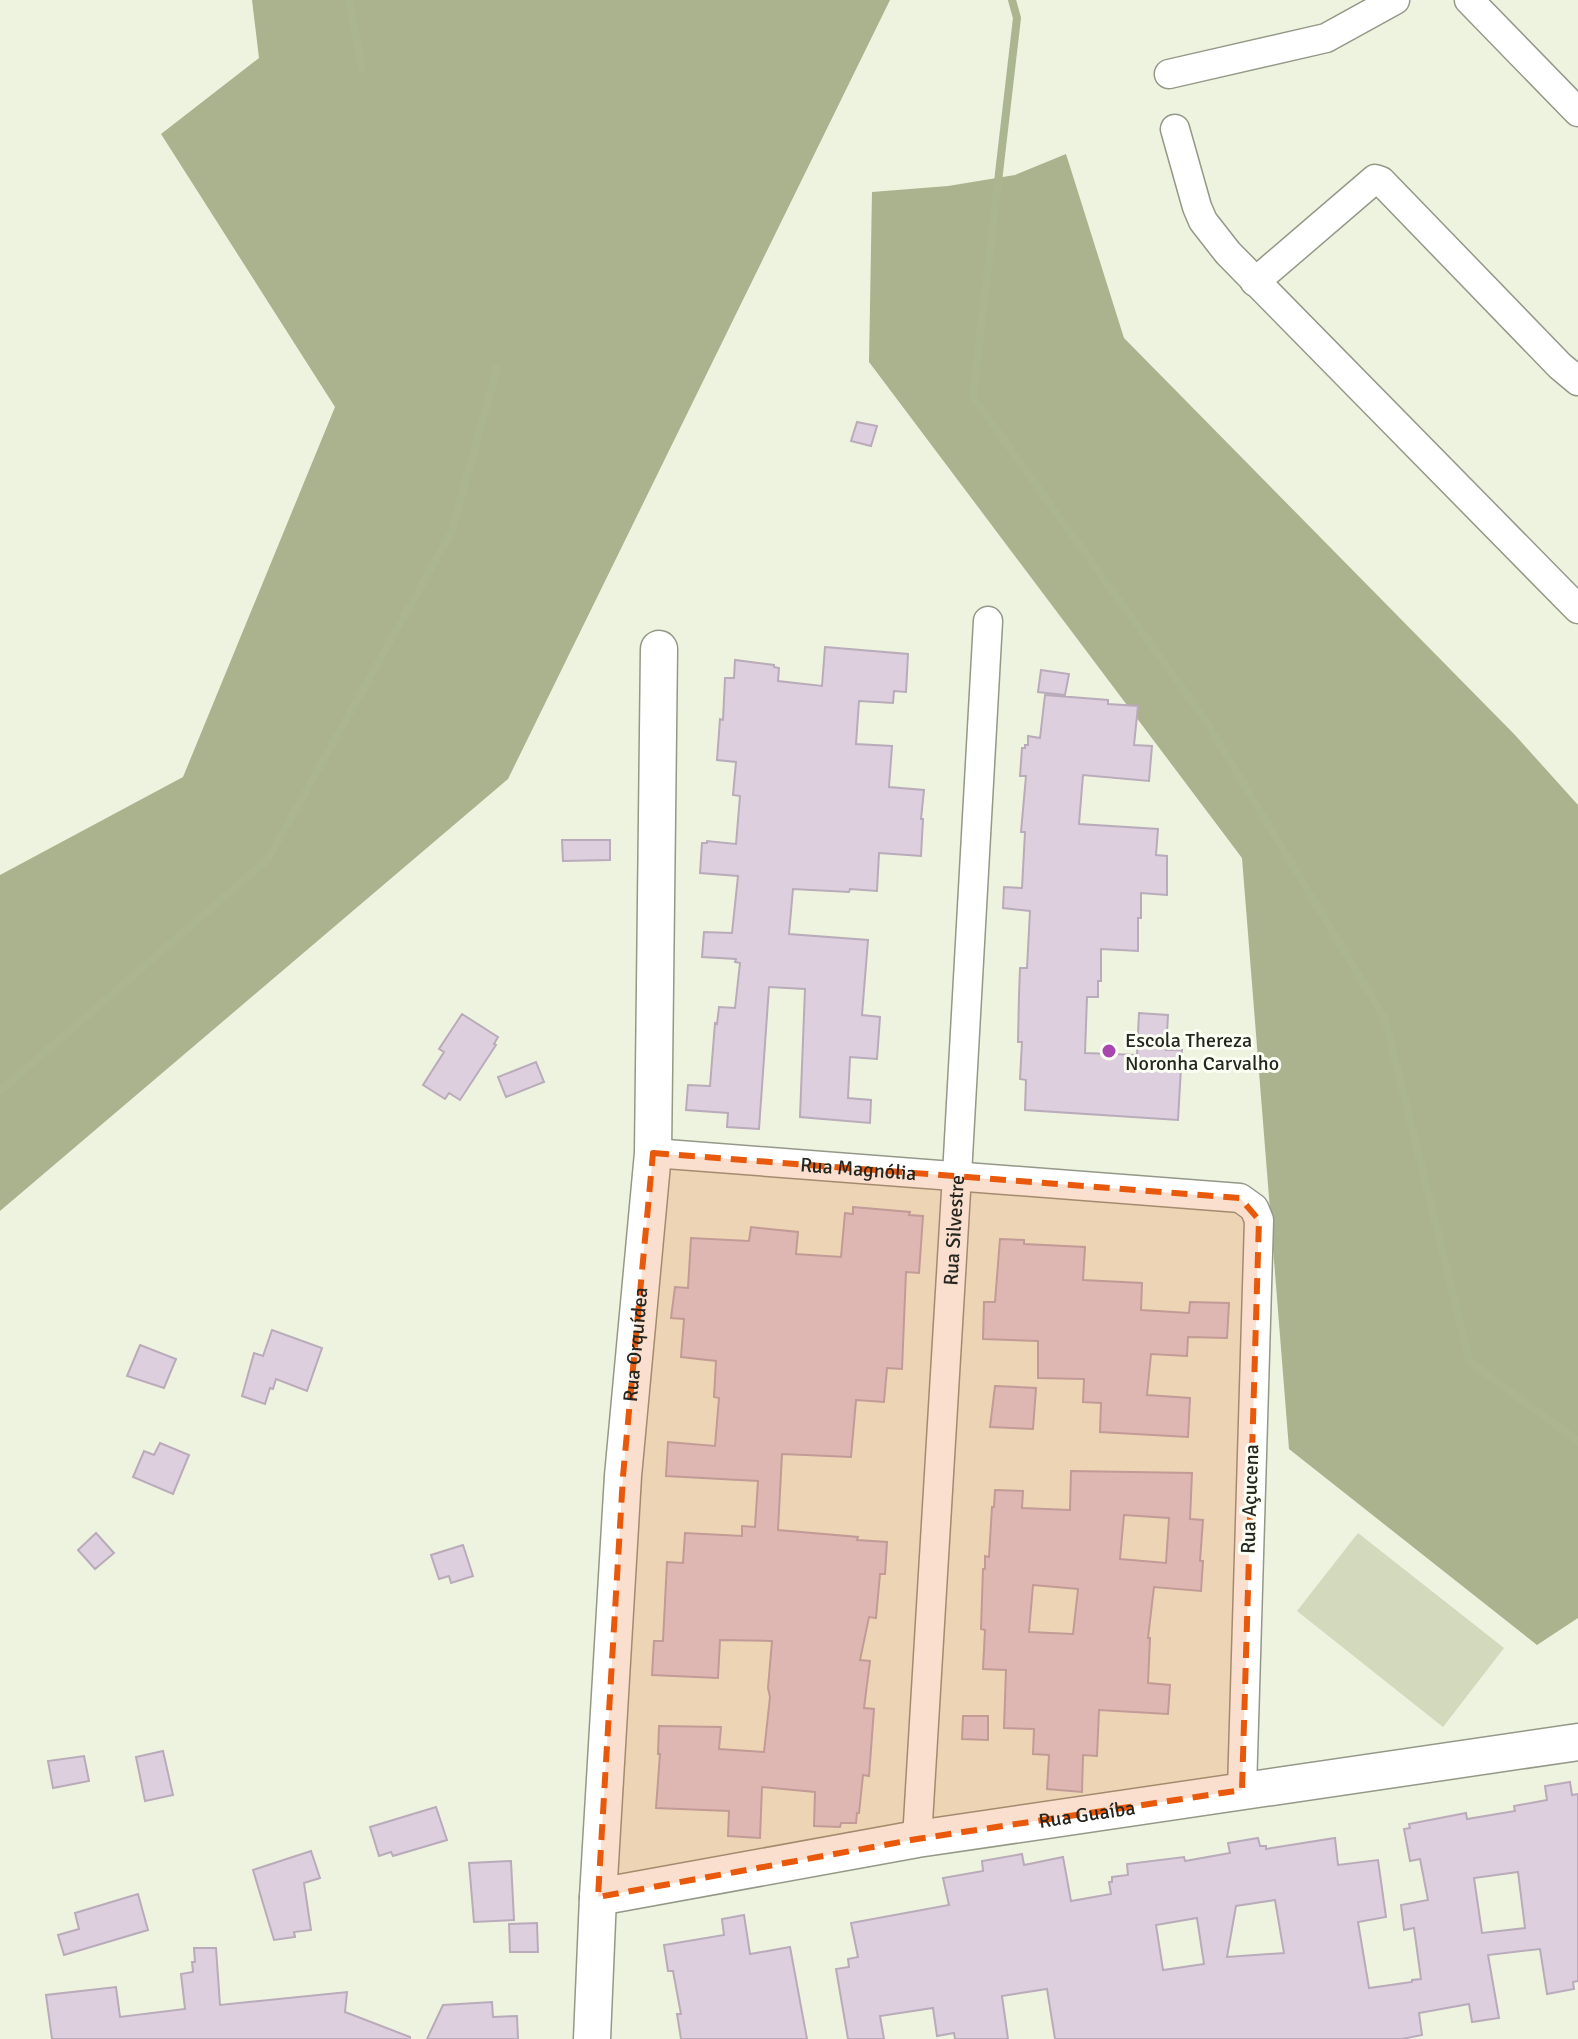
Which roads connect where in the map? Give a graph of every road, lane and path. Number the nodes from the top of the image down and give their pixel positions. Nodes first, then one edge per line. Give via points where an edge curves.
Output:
1 (1395, 0) edge
2 (1469, 0) edge
3 (1169, 74) dead end
4 (1578, 112) edge
5 (1175, 129) dead end
6 (1255, 282) junction
7 (1578, 381) edge
8 (1578, 609) edge
9 (988, 621) dead end
10 (659, 649) dead end
11 (653, 1153) junction
12 (957, 1175) junction
13 (1254, 1208) joint
14 (1578, 1742) edge
15 (1242, 1790) junction
16 (917, 1839) junction
17 (598, 1897) junction
18 (592, 2039) edge

1 - 3 street via 1326,38
2 - 4 street
5 - 6 street via 1203,221
6 - 7 street via 1375,179
6 - 8 street
9 - 12 street, Rua Silvestre
10 - 11 street, Rua Orquídea
11 - 12 street, Rua Magnólia
11 - 17 street, Rua Orquídea via 623,1476
12 - 13 street, Rua Magnólia via 1240,1198
12 - 16 street, Rua Silvestre
13 - 15 street, Rua Açucena via 1259,1220
14 - 15 street, Rua Guaíba
15 - 16 street, Rua Guaíba
16 - 17 street, Rua Guaíba
17 - 18 street, Rua Orquídea

